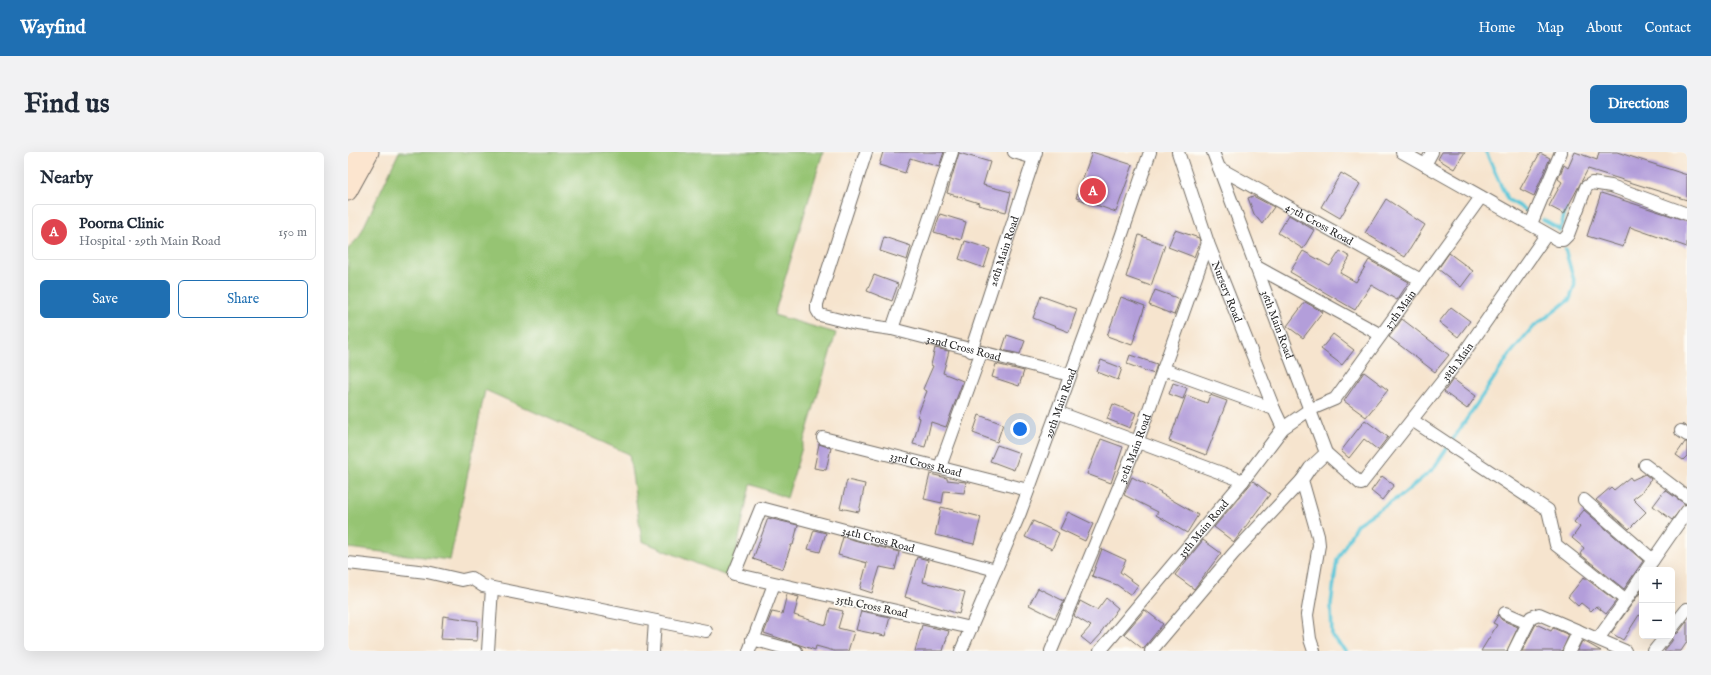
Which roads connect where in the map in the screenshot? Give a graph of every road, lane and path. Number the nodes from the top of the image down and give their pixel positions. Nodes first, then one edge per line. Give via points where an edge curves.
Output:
1 (355, 152) edge
2 (370, 152) edge
3 (866, 152) edge
4 (952, 152) edge
5 (1014, 152) edge
6 (1150, 152) edge
7 (1178, 152) edge
8 (1213, 152) edge
9 (1402, 152) edge
10 (1432, 152) edge
11 (1561, 152) edge
12 (1035, 155) edge
13 (1425, 165) junction
14 (348, 166) edge
15 (1219, 168) junction
16 (348, 192) edge
17 (1481, 197) junction
18 (1687, 214) edge
19 (1531, 224) junction
20 (1546, 235) junction
21 (1208, 243) junction
22 (1255, 266) junction
23 (1421, 280) junction
24 (892, 329) junction
25 (1381, 335) junction
26 (976, 352) junction
27 (1163, 369) junction
28 (1070, 375) junction
29 (1274, 409) junction
30 (1309, 410) junction
31 (1057, 412) junction
32 (1412, 420) junction
33 (1283, 428) junction
34 (823, 438) dead end
35 (1137, 443) junction
36 (1326, 453) junction
37 (1645, 465) dead end
38 (940, 467) junction
39 (1302, 480) junction
40 (1243, 481) junction
41 (1361, 484) joint
42 (1028, 490) junction
43 (1687, 496) edge
44 (1584, 500) dead end
45 (761, 508) joint
46 (1687, 511) edge
47 (348, 563) edge
48 (1650, 565) edge
49 (996, 570) junction
50 (1639, 580) edge
51 (774, 584) junction
52 (488, 587) junction
53 (1626, 600) junction
54 (1687, 609) edge
55 (1506, 613) dead end
56 (655, 621) junction
57 (1528, 623) junction
58 (1675, 624) edge
59 (971, 628) junction
60 (706, 631) dead end
61 (1579, 631) junction
62 (1598, 639) junction
63 (1664, 639) edge
64 (751, 645) edge
65 (488, 651) edge
66 (652, 651) edge
67 (796, 651) edge
68 (961, 651) edge
69 (1051, 651) edge
70 (1100, 651) edge
71 (1151, 651) edge
72 (1314, 651) edge
73 (1514, 651) edge
74 (1569, 651) edge
75 (1625, 651) edge
76 (1654, 651) edge

1 - 14 main road
2 - 16 main road
3 - 24 street, 32nd Cross Road via 817,310 820,315
4 - 24 street
5 - 12 street
6 - 28 street, 29th Main Road
7 - 21 street, Nursery Road
8 - 15 street, 36th Main Road
9 - 13 street
10 - 13 street
11 - 19 street
12 - 26 street, 26th Main Road
13 - 17 street
15 - 22 street, 36th Main Road
15 - 23 street, 47th Cross Road
17 - 19 street
17 - 23 street, 37th Main
18 - 20 street via 1611,186 1592,183 1586,187 1568,235 1563,240
19 - 20 street
20 - 32 street, 38th Main via 1458,360
21 - 27 street, 30th Main Road
21 - 29 street, Nursery Road
22 - 25 street
22 - 30 street, 36th Main Road
23 - 25 street, 37th Main
24 - 26 street, 32nd Cross Road
25 - 30 street, 37th Main via 1335,399
26 - 28 street, 32nd Cross Road
26 - 38 street, 26th Main Road
27 - 29 street
27 - 35 street, 30th Main Road
28 - 31 street, 29th Main Road
29 - 33 street, Nursery Road
30 - 33 street, 35th Main Road
30 - 36 street, 36th Main Road
31 - 35 street
31 - 42 street, 29th Main Road
32 - 41 street, 38th Main
32 - 53 street via 1548,510 1556,545
33 - 40 street, 35th Main Road
34 - 38 street, 33rd Cross Road
35 - 40 street
35 - 69 street, 30th Main Road
36 - 39 street
36 - 41 street, 36th Main Road
37 - 43 street
38 - 42 street, 33rd Cross Road
39 - 71 street via 1233,554
39 - 72 street via 1319,545 1307,615
40 - 70 street, 35th Main Road
42 - 49 street, 29th Main Road
44 - 48 street
45 - 49 street, 34th Cross Road
45 - 51 street, 35th Cross Road via 734,574
46 - 48 street
47 - 52 street via 428,572 462,580 471,578
49 - 59 street, 29th Main Road
50 - 53 street
51 - 59 street, 35th Cross Road
51 - 64 street
52 - 56 street
52 - 65 street
53 - 62 street
54 - 58 street
55 - 57 street
56 - 60 street
56 - 66 street
57 - 61 street via 1531,617 1539,614
57 - 73 street
59 - 68 street, 29th Main Road
61 - 62 street
61 - 74 street
62 - 75 street
63 - 76 street
64 - 67 street

